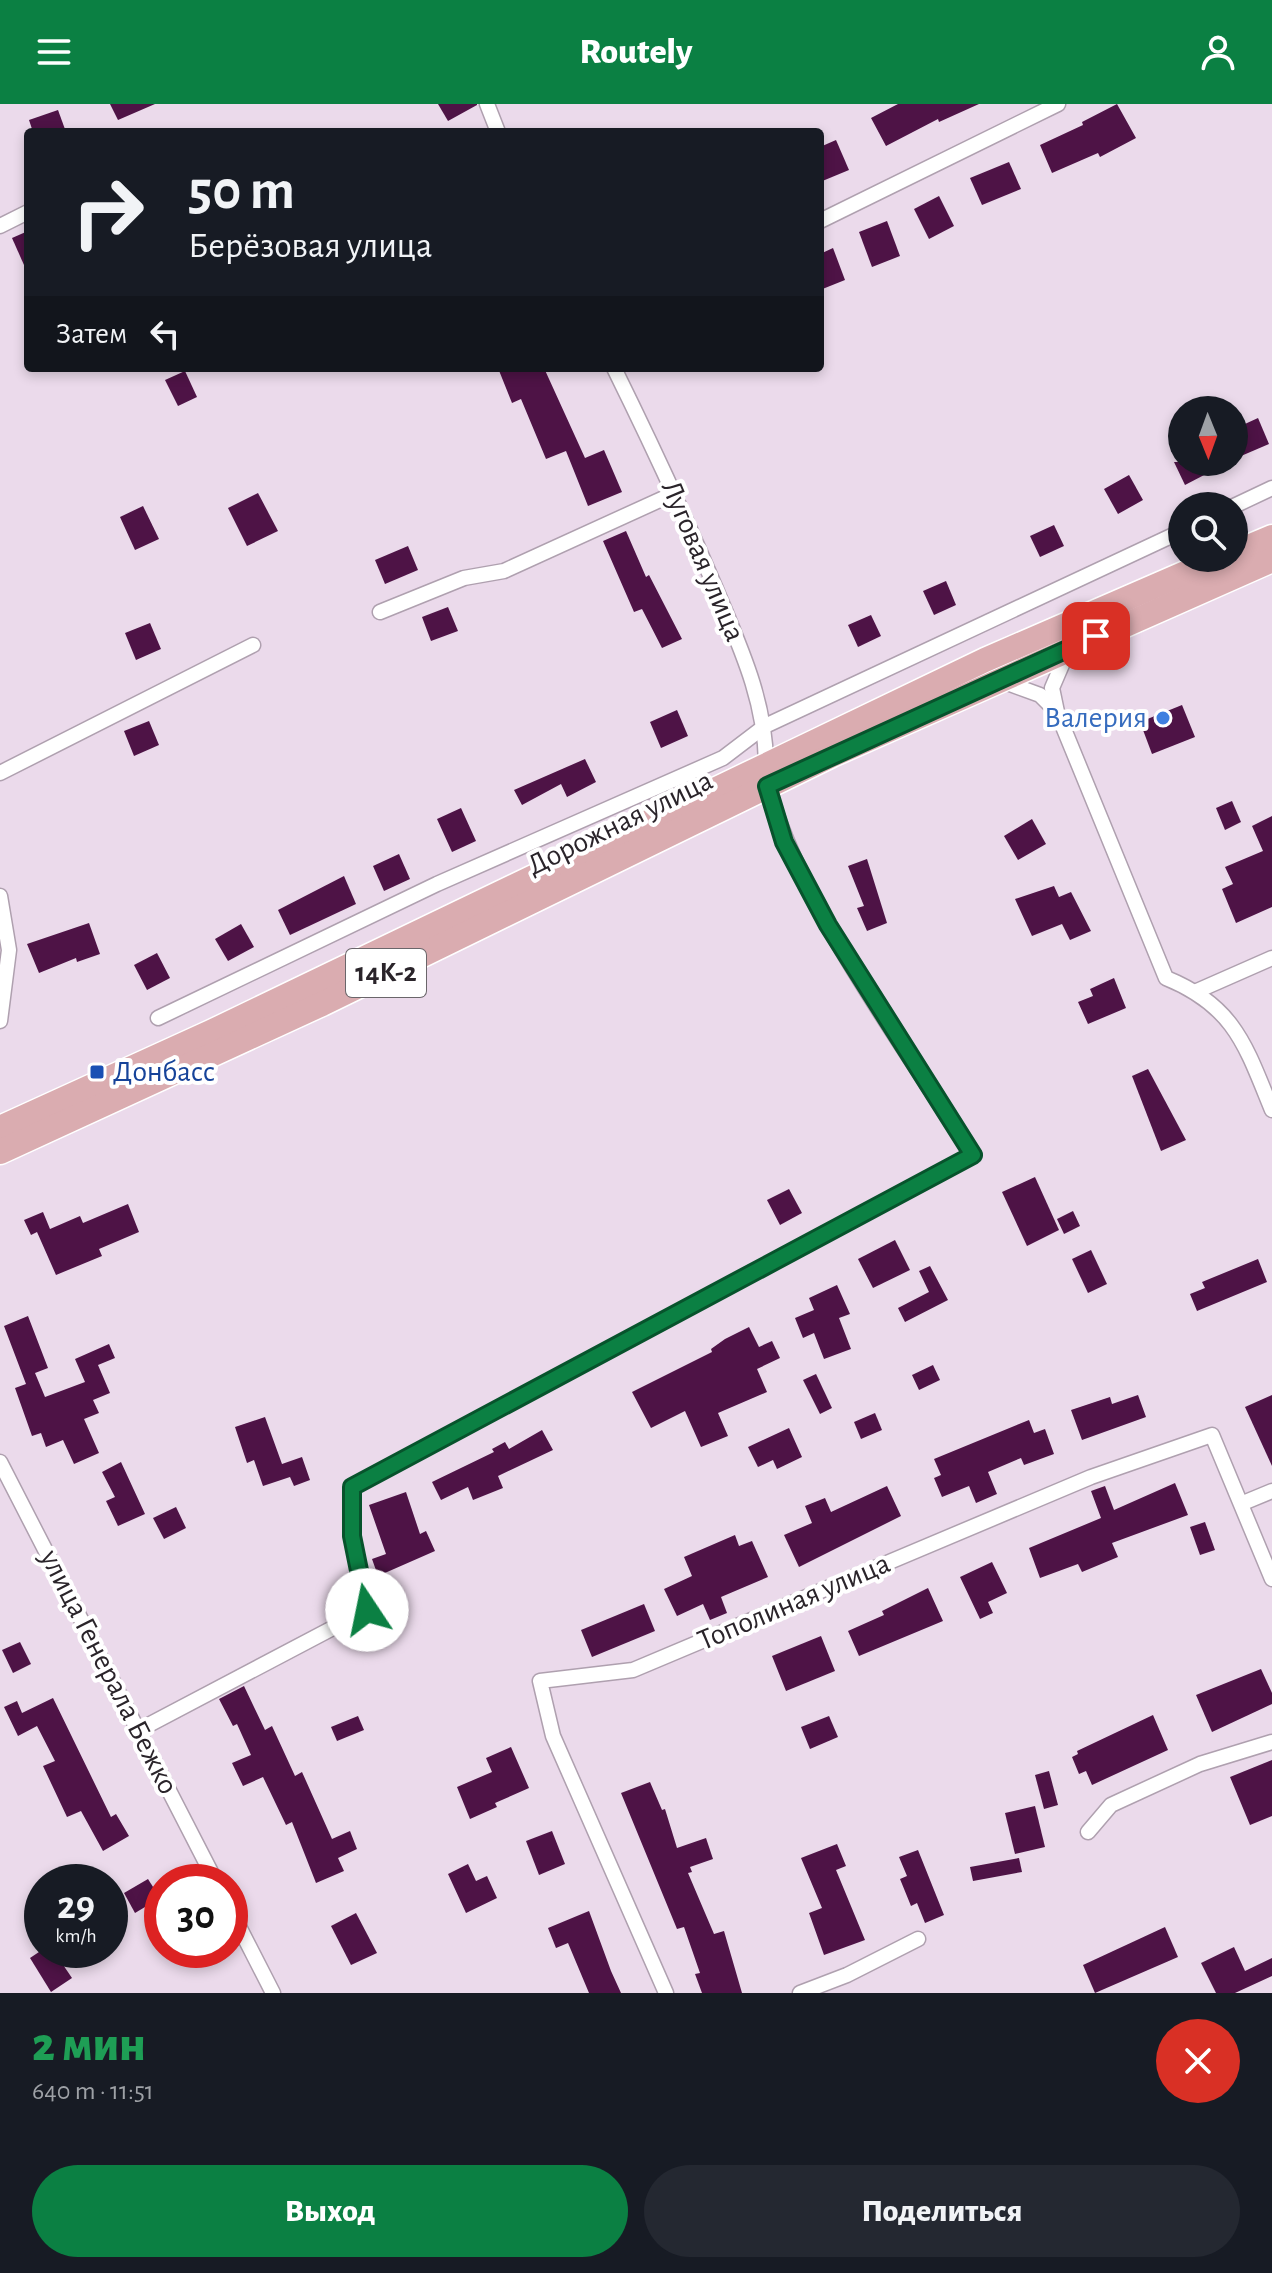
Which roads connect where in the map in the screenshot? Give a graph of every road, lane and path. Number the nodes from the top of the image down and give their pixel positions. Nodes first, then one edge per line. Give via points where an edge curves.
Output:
1 (487, 104) edge
2 (1058, 104) edge
3 (496, 128) edge
4 (24, 214) edge
5 (824, 219) edge
6 (0, 226) edge
7 (616, 372) edge
8 (1272, 488) edge
9 (675, 493) junction
10 (1248, 499) edge
11 (1272, 537) edge
12 (1168, 538) edge
13 (1248, 547) edge
14 (1272, 560) edge
15 (1188, 572) edge
16 (380, 612) dead end
17 (253, 645) dead end
18 (1069, 648) junction
19 (998, 679) junction
20 (1057, 712) junction
21 (765, 726) junction
22 (0, 773) edge
23 (767, 775) junction
24 (0, 896) edge
25 (1272, 958) edge
26 (1197, 991) junction
27 (158, 1018) dead end
28 (0, 1021) edge
29 (1272, 1110) edge
30 (0, 1128) edge
31 (0, 1152) edge
32 (0, 1462) edge
33 (1272, 1491) edge
34 (1243, 1503) junction
35 (1272, 1579) edge
36 (139, 1730) junction
37 (1272, 1742) edge
38 (1088, 1832) dead end
39 (207, 1864) edge
40 (918, 1939) dead end
41 (248, 1944) edge
42 (273, 1993) edge
43 (666, 1993) edge
44 (800, 1993) edge

1 - 3 street
2 - 5 street
4 - 6 street
7 - 9 street, Луговая улица
8 - 10 street
9 - 16 street via 504,571 464,578
9 - 21 street, Луговая улица via 754,681
11 - 13 main road
12 - 21 street, Дорожная улица
14 - 18 main road, Дорожная улица
15 - 23 main road, Дорожная улица via 985,660 825,739
17 - 22 street
18 - 19 main road, Дорожная улица
18 - 20 street via 1052,688
19 - 20 street via 1040,695
19 - 23 main road, Дорожная улица
20 - 26 street via 1166,978
21 - 23 street, Луговая улица
21 - 27 street, Дорожная улица via 723,758 437,884
23 - 30 main road, Дорожная улица / 14К-2
23 - 31 main road, Дорожная улица / 14К-2 via 322,1004
23 - 36 street, Луговая улица via 784,842 828,925 973,1155 352,1487 352,1536 367,1610
24 - 28 street via 9,950
25 - 26 street
26 - 29 street via 1240,1033
32 - 36 street, улица Генерала Бежко
33 - 34 street
34 - 35 street, Тополиная улица
34 - 43 street, Тополиная улица via 1212,1435 1091,1477 633,1670 540,1681 553,1736
36 - 39 street, улица Генерала Бежко
37 - 38 street via 1200,1764 1111,1805
40 - 44 street
41 - 42 street

